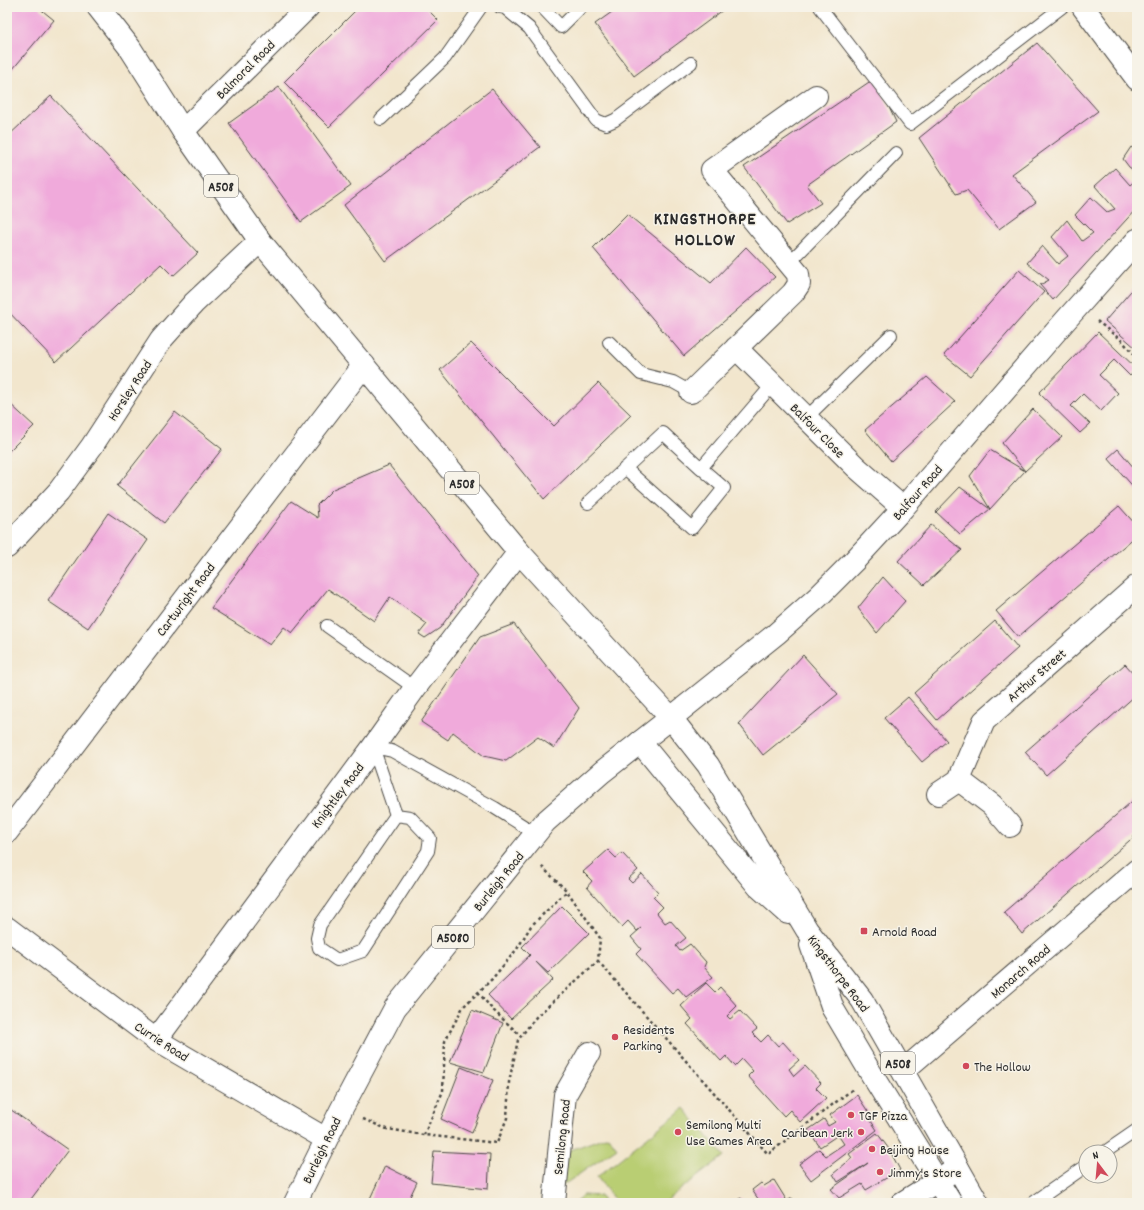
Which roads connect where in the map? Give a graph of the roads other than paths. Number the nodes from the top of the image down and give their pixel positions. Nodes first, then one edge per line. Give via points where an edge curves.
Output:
1 (98, 7) edge
2 (110, 7) edge
3 (308, 7) edge
4 (481, 7) edge
5 (500, 7) edge
6 (542, 7) edge
7 (581, 7) edge
8 (820, 7) edge
9 (1062, 7) edge
10 (1089, 10) edge
11 (130, 48) junction
12 (690, 63) dead end
13 (1137, 78) edge
14 (816, 96) dead end
15 (381, 119) dead end
16 (183, 131) junction
17 (896, 153) dead end
18 (1137, 240) edge
19 (260, 241) junction
20 (789, 263) junction
21 (891, 335) dead end
22 (609, 342) dead end
23 (736, 348) junction
24 (364, 365) junction
25 (773, 384) junction
26 (691, 392) joint
27 (806, 418) junction
28 (625, 468) junction
29 (701, 468) junction
30 (588, 503) dead end
31 (903, 508) junction
32 (7, 546) edge
33 (519, 552) junction
34 (1137, 586) edge
35 (327, 626) dead end
36 (415, 688) junction
37 (671, 718) junction
38 (640, 742) junction
39 (374, 747) junction
40 (959, 780) junction
41 (938, 794) dead end
42 (396, 815) junction
43 (1010, 826) dead end
44 (7, 832) edge
45 (530, 841) junction
46 (1137, 870) edge
47 (7, 928) edge
48 (806, 930) junction
49 (156, 1040) junction
50 (589, 1053) dead end
51 (903, 1071) junction
52 (1137, 1130) edge
53 (326, 1139) junction
54 (1117, 1144) edge
55 (958, 1168) junction
56 (1078, 1172) edge
57 (938, 1180) junction
58 (295, 1203) edge
59 (554, 1203) edge
60 (902, 1203) edge
61 (951, 1203) edge
62 (978, 1203) edge
63 (1033, 1203) edge

1 - 11 main road, A508
2 - 11 main road, A508
3 - 16 main road, Balmoral Road
4 - 15 lane via 445,58
5 - 12 lane via 505,8 529,28 596,120 606,124 615,120
6 - 7 lane via 561,27
8 - 9 lane via 910,124
10 - 13 main road
11 - 16 main road, A508
14 - 20 main road via 712,170
16 - 19 main road, A508
17 - 20 lane
18 - 31 main road, Balfour Road
19 - 24 main road, A508
19 - 32 main road, Horsley Road via 194,303 161,340 88,453 59,491
20 - 23 main road via 798,274 800,284
21 - 27 lane
22 - 26 lane via 641,374 673,382
23 - 25 main road, Balfour Close
23 - 26 main road
24 - 33 main road, A508
24 - 44 main road, Cartwright Road
25 - 27 main road, Balfour Close
25 - 29 lane
27 - 31 main road, Balfour Close
28 - 29 lane via 663,433
28 - 29 lane via 692,528 724,488
28 - 30 lane
31 - 37 main road, Balfour Road via 818,596 776,634
33 - 36 main road, Knightley Road
33 - 37 main road, A508
34 - 40 main road, Arthur Street via 984,721
35 - 36 lane
36 - 39 main road, Knightley Road
37 - 38 main road, Burleigh Road / A5080
37 - 48 main road, Kingsthorpe Road / A508 via 708,765
38 - 45 main road, Burleigh Road / A5080 via 545,822
38 - 48 main road, Kingsthorpe Road / A508 via 758,886
39 - 42 lane
39 - 45 lane via 392,751 495,808
39 - 49 main road, Knightley Road
40 - 41 main road
40 - 43 main road via 992,805
42 - 42 lane via 410,817 430,838 428,851 363,951 337,960 319,948 317,938 320,925
45 - 53 main road, Burleigh Road / A5080 via 395,1008
46 - 51 main road, Monarch Road
47 - 49 main road, Currie Road
48 - 51 main road, Kingsthorpe Road / A508 via 862,1000
48 - 57 main road, Kingsthorpe Road / A508 via 833,1009
49 - 53 main road, Currie Road
50 - 59 main road, Semilong Road via 565,1095
51 - 55 main road, Kingsthorpe Road / A508
52 - 54 lane
53 - 58 main road, Burleigh Road / A5080
55 - 57 main road
55 - 62 main road, Kingsthorpe Road / A508
56 - 63 lane
57 - 60 main road
57 - 61 main road, Kingsthorpe Road / A508

